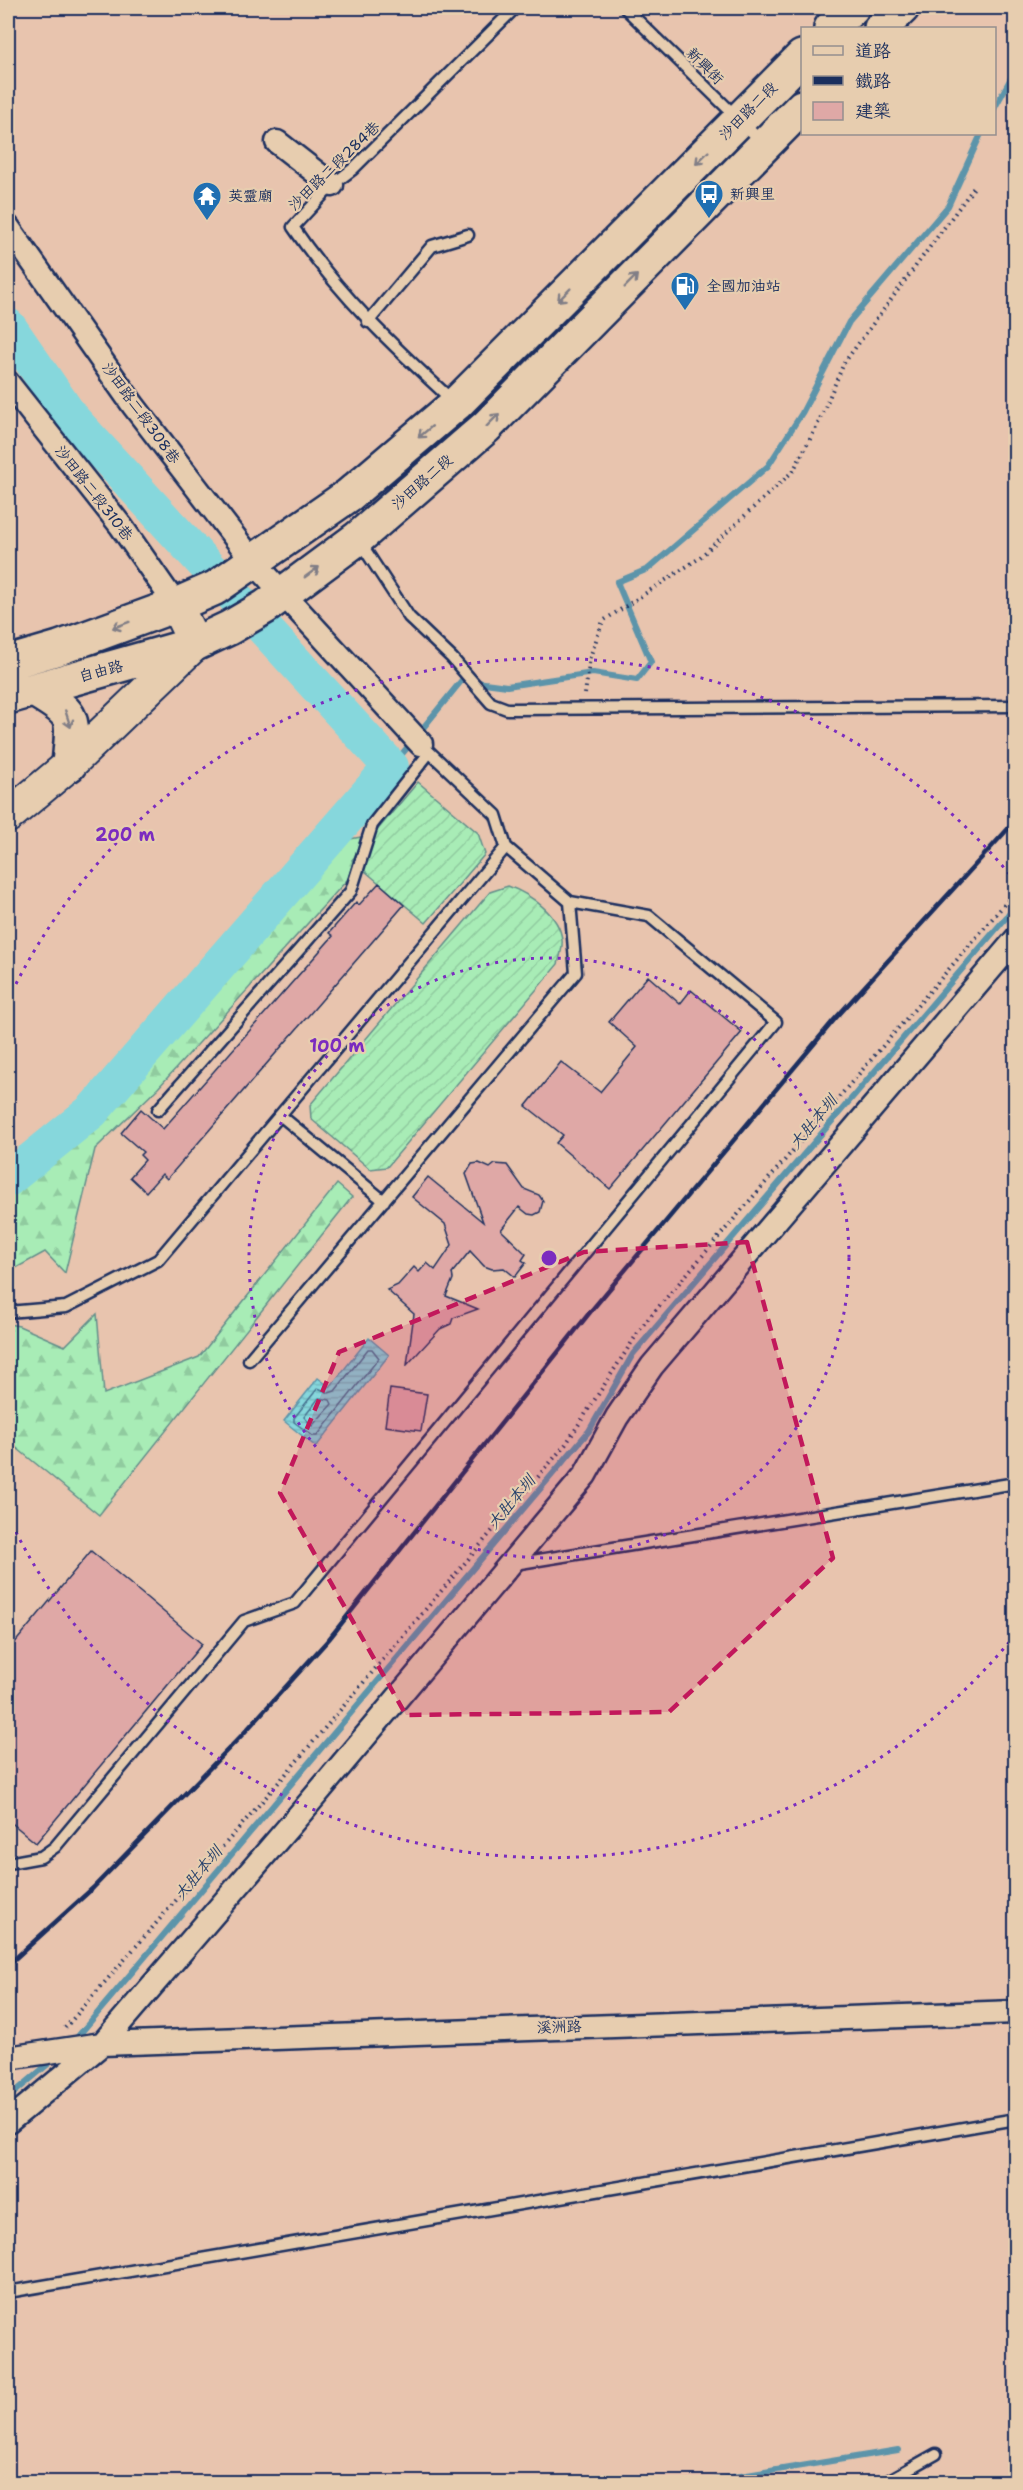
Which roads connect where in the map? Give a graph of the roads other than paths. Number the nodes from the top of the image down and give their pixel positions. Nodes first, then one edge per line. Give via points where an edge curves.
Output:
1 (515, 8) edge
2 (625, 8) edge
3 (852, 8) edge
4 (902, 8) edge
5 (832, 27) edge
6 (882, 27) edge
7 (801, 58) edge
8 (801, 107) edge
9 (738, 121) junction
10 (277, 142) dead end
11 (765, 144) junction
12 (332, 185) junction
13 (8, 227) edge
14 (468, 235) dead end
15 (368, 322) junction
16 (8, 383) edge
17 (456, 404) junction
18 (358, 538) junction
19 (234, 574) junction
20 (274, 600) junction
21 (176, 605) junction
22 (195, 644) junction
23 (8, 663) edge
24 (21, 693) edge
25 (1016, 706) edge
26 (425, 749) junction
27 (69, 765) junction
28 (8, 816) edge
29 (506, 847) junction
30 (570, 902) junction
31 (1016, 939) edge
32 (158, 1110) dead end
33 (280, 1115) junction
34 (384, 1201) junction
35 (8, 1312) edge
36 (249, 1360) dead end
37 (1016, 1483) edge
38 (508, 1564) junction
39 (8, 1863) edge
40 (1016, 2012) edge
41 (102, 2044) junction
42 (8, 2058) edge
43 (1016, 2119) edge
44 (8, 2122) edge
45 (8, 2292) edge
46 (936, 2454) dead end
47 (886, 2482) edge

1 - 12 lane, 沙田路二段284巷 via 353,169
2 - 9 lane, 新興街
3 - 5 main road
4 - 6 main road
7 - 9 main road, 沙田路二段
8 - 11 main road, 沙田路二段
9 - 11 lane, 新興街
9 -> 17 main road, 沙田路二段
10 - 12 street
18 -> 11 main road, 沙田路二段 via 486,428
12 - 15 lane, 沙田路二段284巷 via 293,226
13 - 19 street, 沙田路二段308巷 via 133,405
14 - 15 lane via 432,246
15 - 17 lane, 沙田路二段284巷
16 - 21 street, 沙田路二段310巷 via 121,526
17 -> 19 main road, 沙田路二段 via 349,495
20 -> 18 main road, 沙田路二段
18 - 25 lane via 409,617 453,658 491,704 507,709
19 - 20 street, 沙田路二段308巷
19 - 21 main road, 沙田路二段
20 - 22 main road, 沙田路二段
20 - 26 street, 沙田路二段308巷
21 - 22 street
21 -> 23 main road
22 - 24 main road, 自由路
22 - 27 street, 沙田路二段
24 -> 27 main road via 65,708 72,726
26 - 29 lane via 496,815
26 - 32 lane via 372,825 351,891
27 - 28 street, 沙田路二段
29 - 30 lane
29 - 33 lane
30 - 34 lane via 576,973
30 - 39 lane via 649,916 776,1022 295,1603 244,1622 55,1847 41,1857
31 - 38 street via 652,1366 617,1417 585,1475
33 - 34 lane
33 - 35 lane via 158,1260 66,1307
34 - 36 lane
37 - 38 lane
38 - 41 street
40 - 41 street, 溪洲路
41 - 42 street, 溪洲路
41 - 44 street
43 - 45 lane
46 - 47 lane

